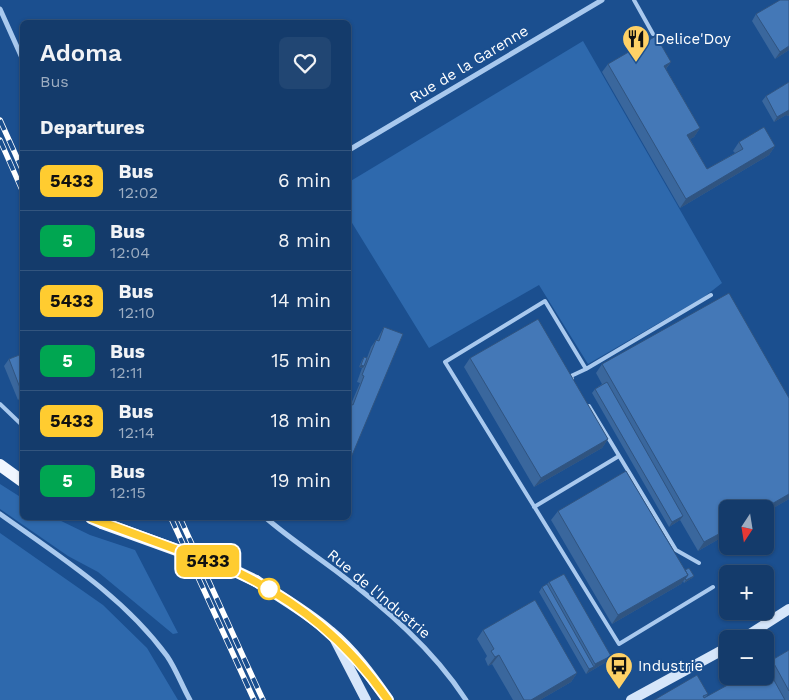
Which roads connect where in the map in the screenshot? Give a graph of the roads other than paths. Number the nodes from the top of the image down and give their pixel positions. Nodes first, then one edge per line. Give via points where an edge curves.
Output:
1 (601, 0) edge
2 (634, 0) edge
3 (0, 9) edge
4 (653, 34) dead end
5 (20, 54) edge
6 (351, 149) edge
7 (711, 295) dead end
8 (586, 369) junction
9 (575, 384) edge
10 (585, 400) edge
11 (0, 404) edge
12 (20, 423) edge
13 (619, 456) junction
14 (0, 465) edge
15 (20, 480) edge
16 (534, 507) junction
17 (0, 514) edge
18 (96, 520) edge
19 (271, 520) edge
20 (699, 563) dead end
21 (713, 587) dead end
22 (789, 610) edge
23 (789, 614) edge
24 (767, 624) junction
25 (757, 630) edge
26 (331, 632) junction
27 (719, 652) edge
28 (190, 700) edge
29 (366, 700) edge
30 (388, 700) edge
31 (466, 700) edge
32 (631, 700) edge

1 - 6 street, Rue de la Garenne
2 - 4 lane
3 - 5 street
7 - 8 lane
8 - 9 lane via 571,376
8 - 16 lane via 545,301 445,362
10 - 13 lane
11 - 12 lane
13 - 16 lane
13 - 20 lane via 676,550
14 - 15 main road
16 - 21 lane via 618,644
17 - 28 street via 95,582 138,620 168,657
18 - 26 main road, bridge via 256,581
19 - 31 street, Rue de l'Industrie via 417,640
22 - 24 main road
23 - 24 main road
24 - 25 main road
26 - 29 main road
26 - 30 main road via 358,660
27 - 32 main road

